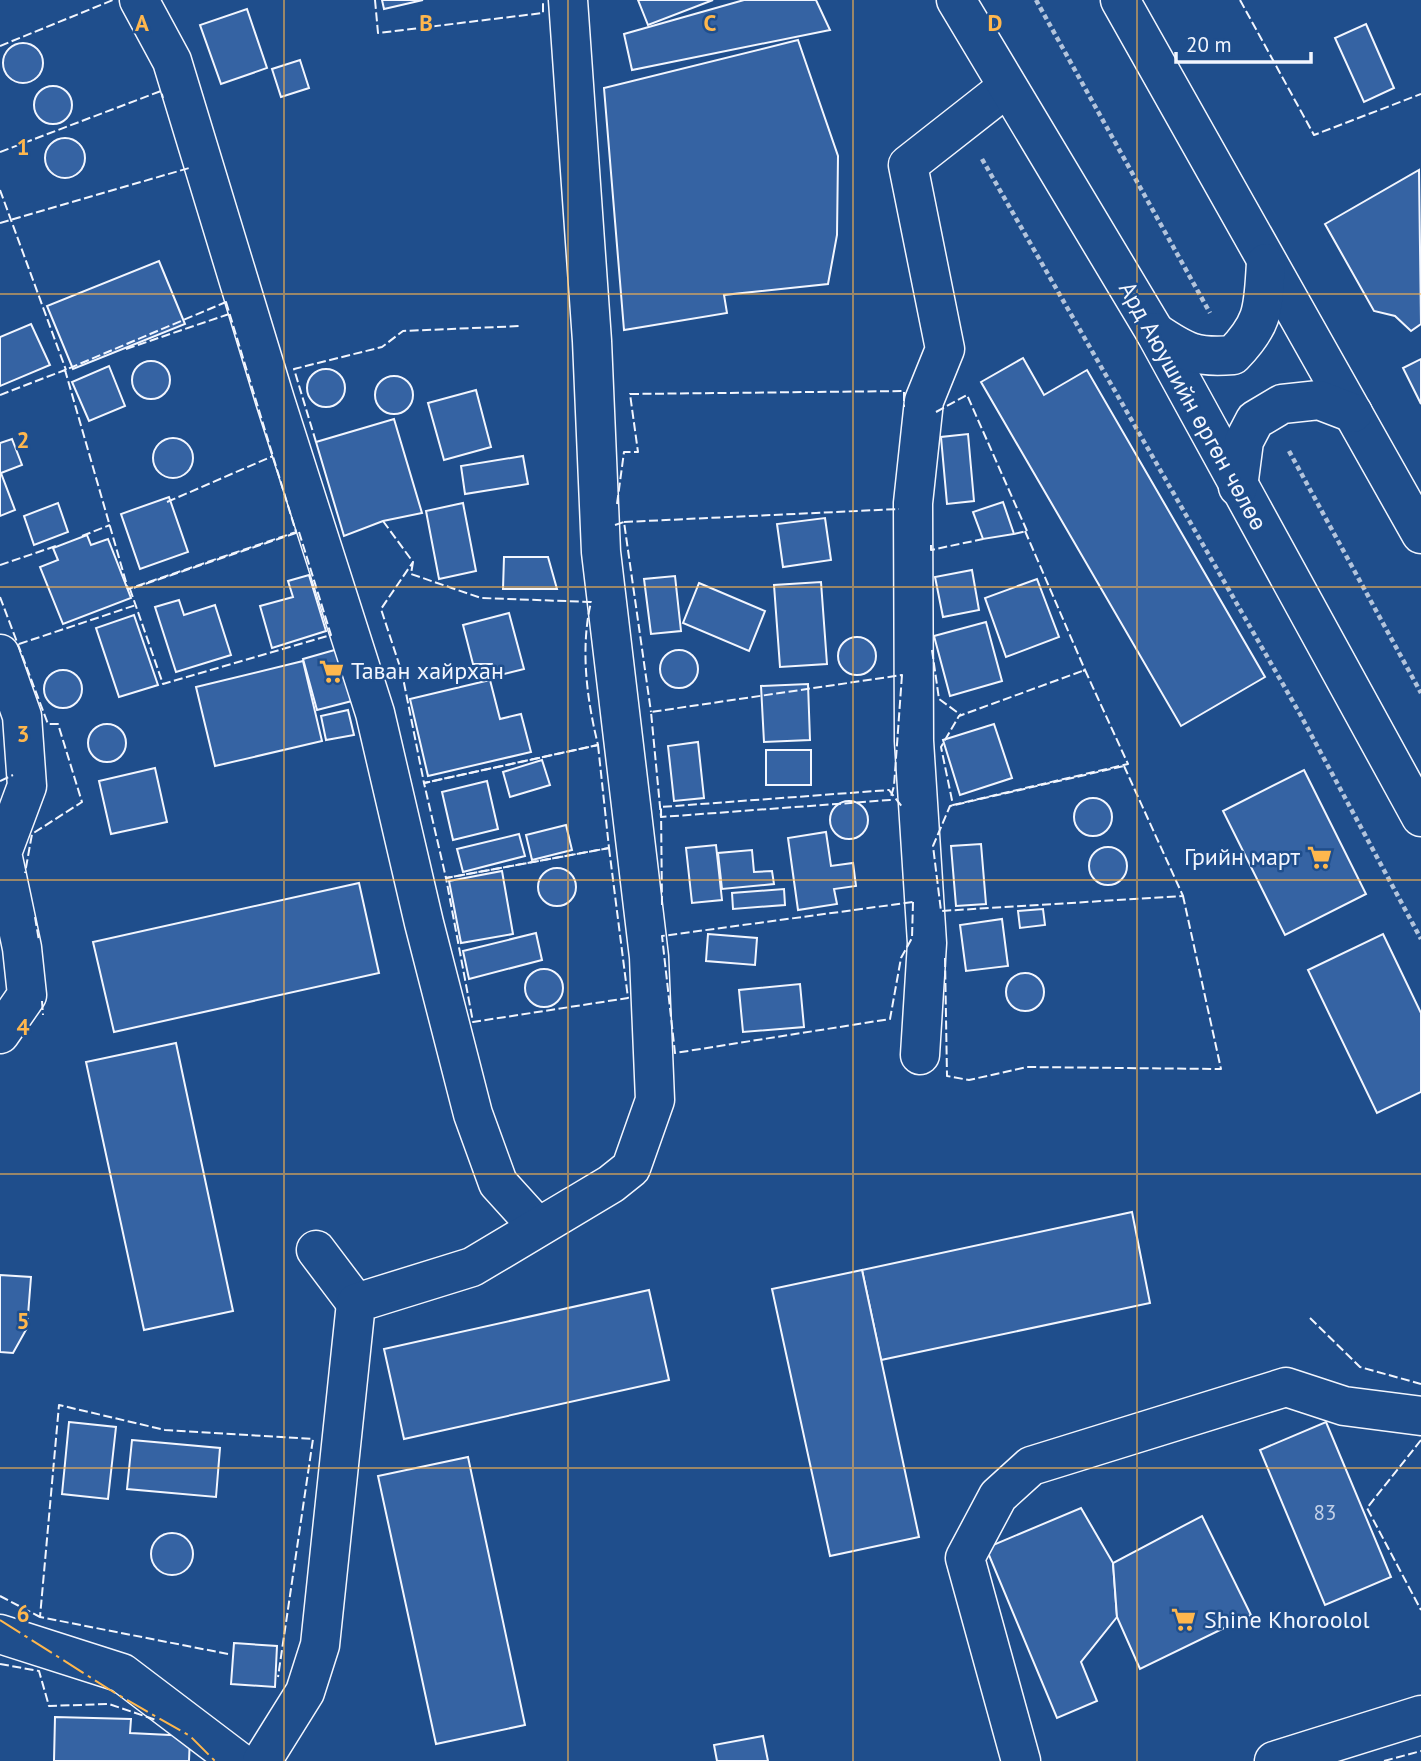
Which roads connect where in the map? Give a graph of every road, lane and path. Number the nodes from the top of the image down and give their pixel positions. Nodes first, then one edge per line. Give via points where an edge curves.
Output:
1 (139, 0) edge
2 (568, 0) edge
3 (956, 0) edge
4 (1036, 0) edge
5 (1120, 0) edge
6 (1006, 88) junction
7 (962, 123) junction
8 (1266, 264) junction
9 (1155, 332) junction
10 (1233, 355) junction
11 (1268, 413) junction
12 (1353, 413) junction
13 (1238, 487) junction
14 (1421, 534) edge
15 (0, 654) edge
16 (1421, 693) edge
17 (11, 714) edge
18 (1421, 817) edge
19 (1421, 939) edge
20 (0, 1034) edge
21 (920, 1055) dead end
22 (537, 1226) junction
23 (316, 1250) dead end
24 (356, 1303) junction
25 (1421, 1416) edge
26 (0, 1634) edge
27 (1421, 1715) edge
28 (238, 1761) edge
29 (262, 1761) edge
30 (1021, 1761) edge
31 (1274, 1761) edge

1 - 22 street via 172,61 375,713 473,1114 498,1183
2 - 22 street via 592,341 601,552 649,957 655,1100 631,1168
3 - 6 street, Ард Аюушийн өргөн чөлөө
4 - 10 path
5 - 8 street
6 - 7 street
6 - 9 street, Ард Аюушийн өргөн чөлөө
7 - 19 path via 1300,715
7 - 21 street via 908,165 945,349 924,401 913,503 914,741 928,943
8 - 10 street via 1262,316
8 - 12 street
9 - 10 street via 1184,352 1204,358
9 - 13 street, Ард Аюушийн өргөн чөлөө
11 - 12 street via 1282,404 1320,400
11 - 13 street via 1255,420 1244,441
11 - 16 path
12 - 14 street
13 - 18 street, Ард Аюушийн өргөн чөлөө
15 - 17 street
17 - 20 street via 27,786 2,853 27,995
22 - 24 street via 472,1267
23 - 24 street
24 - 29 street via 320,1645 305,1692
25 - 30 street via 1344,1406 1286,1387 1031,1466 998,1496 965,1559
26 - 28 street via 122,1674
27 - 31 street

